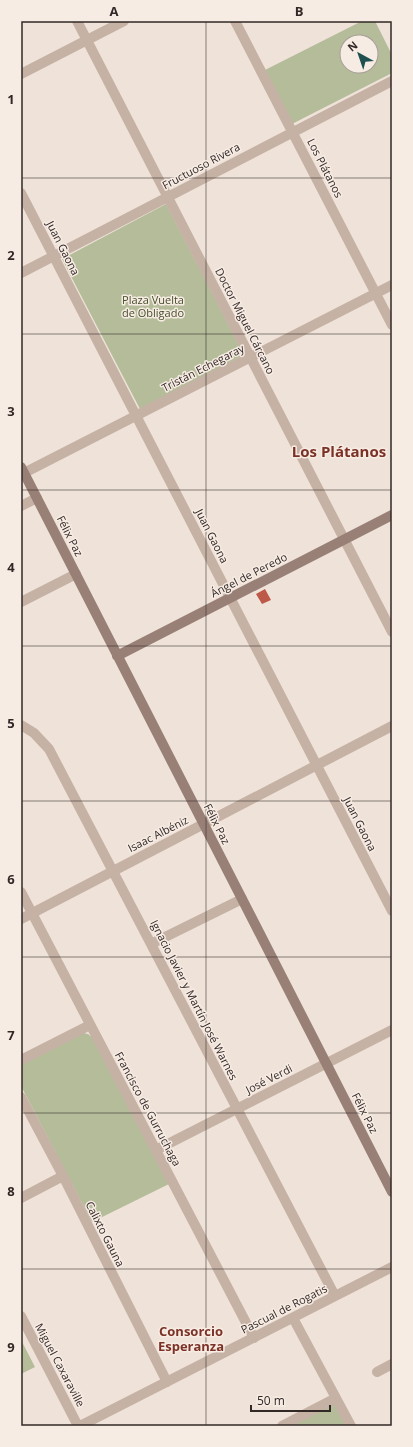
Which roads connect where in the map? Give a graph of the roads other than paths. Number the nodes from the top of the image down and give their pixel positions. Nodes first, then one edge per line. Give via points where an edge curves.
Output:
1 (77, 21) edge
2 (124, 21) edge
3 (235, 21) edge
4 (87, 40) junction
5 (21, 74) edge
6 (392, 81) edge
7 (293, 132) junction
8 (21, 193) edge
9 (168, 197) junction
10 (54, 256) junction
11 (21, 273) edge
12 (392, 285) edge
13 (375, 294) junction
14 (392, 325) edge
15 (250, 357) junction
16 (136, 416) junction
17 (23, 470) edge
18 (37, 498) junction
19 (21, 506) edge
20 (392, 515) edge
21 (344, 539) junction
22 (76, 574) junction
23 (230, 598) junction
24 (21, 602) edge
25 (392, 632) edge
26 (117, 656) junction
27 (21, 724) edge
28 (392, 726) edge
29 (316, 765) junction
30 (204, 824) junction
31 (113, 871) junction
32 (21, 892) edge
33 (242, 899) junction
34 (392, 912) edge
35 (32, 913) junction
36 (21, 919) edge
37 (151, 944) junction
38 (90, 1025) junction
39 (392, 1030) edge
40 (21, 1060) edge
41 (326, 1063) junction
42 (21, 1097) edge
43 (237, 1109) junction
44 (156, 1150) junction
45 (63, 1176) junction
46 (392, 1192) edge
47 (21, 1198) edge
48 (392, 1267) edge
49 (335, 1296) junction
50 (21, 1316) edge
51 (293, 1318) junction
52 (254, 1338) junction
53 (392, 1364) edge
54 (377, 1372) dead end
55 (167, 1382) junction
56 (336, 1398) junction
57 (79, 1426) edge
58 (282, 1426) edge
59 (351, 1426) edge

1 - 4 street, Doctor Miguel Cárcano
2 - 4 street
3 - 7 street, Los Plátanos
4 - 5 street
4 - 9 street, Doctor Miguel Cárcano
6 - 7 street, Fructuoso Rivera
7 - 9 street, Fructuoso Rivera
7 - 13 street, Los Plátanos
8 - 10 street, Juan Gaona
9 - 10 street, Fructuoso Rivera
9 - 15 street, Doctor Miguel Cárcano
10 - 11 street, Fructuoso Rivera
10 - 16 street, Juan Gaona
12 - 13 street, Tristán Echegaray
13 - 14 street, Los Plátanos
13 - 15 street, Tristán Echegaray
15 - 16 street, Tristán Echegaray
15 - 21 street, Doctor Miguel Cárcano
16 - 17 street, Tristán Echegaray
16 - 23 street, Juan Gaona
17 - 18 main road, Félix Paz
18 - 19 street
18 - 22 main road, Félix Paz
20 - 21 main road, Ángel de Peredo
21 - 23 main road, Ángel de Peredo
21 - 25 street, Doctor Miguel Cárcano
22 - 24 street
22 - 26 main road, Félix Paz
23 - 26 main road, Ángel de Peredo
23 - 29 street, Juan Gaona
26 - 30 main road, Félix Paz
27 - 31 street, Ignacio Javier y Martín José Warnes via 49,749
28 - 29 street, Isaac Albéniz
29 - 30 street, Isaac Albéniz
29 - 34 street, Juan Gaona
30 - 31 street, Isaac Albéniz
30 - 33 main road, Félix Paz
31 - 35 street, Isaac Albéniz
31 - 37 street, Ignacio Javier y Martín José Warnes
32 - 35 street, Francisco de Gurruchaga
33 - 37 street
33 - 41 main road, Félix Paz
35 - 36 street, Isaac Albéniz
35 - 38 street, Francisco de Gurruchaga
37 - 43 street, Ignacio Javier y Martín José Warnes
38 - 40 street
38 - 44 street, Francisco de Gurruchaga
39 - 41 street, José Verdi
41 - 43 street, José Verdi
41 - 46 main road, Félix Paz
42 - 45 street, Calixto Gauna
43 - 44 street, José Verdi
43 - 49 street, Ignacio Javier y Martín José Warnes
44 - 52 street, Francisco de Gurruchaga
45 - 47 street
45 - 55 street, Calixto Gauna
48 - 49 street, Pascual de Rogatis
49 - 51 street, Pascual de Rogatis
50 - 57 street, Miguel Caxaraville
51 - 52 street, Pascual de Rogatis
51 - 56 street
52 - 55 street, Pascual de Rogatis
53 - 54 street
55 - 57 street, Pascual de Rogatis
56 - 58 street
56 - 59 street

